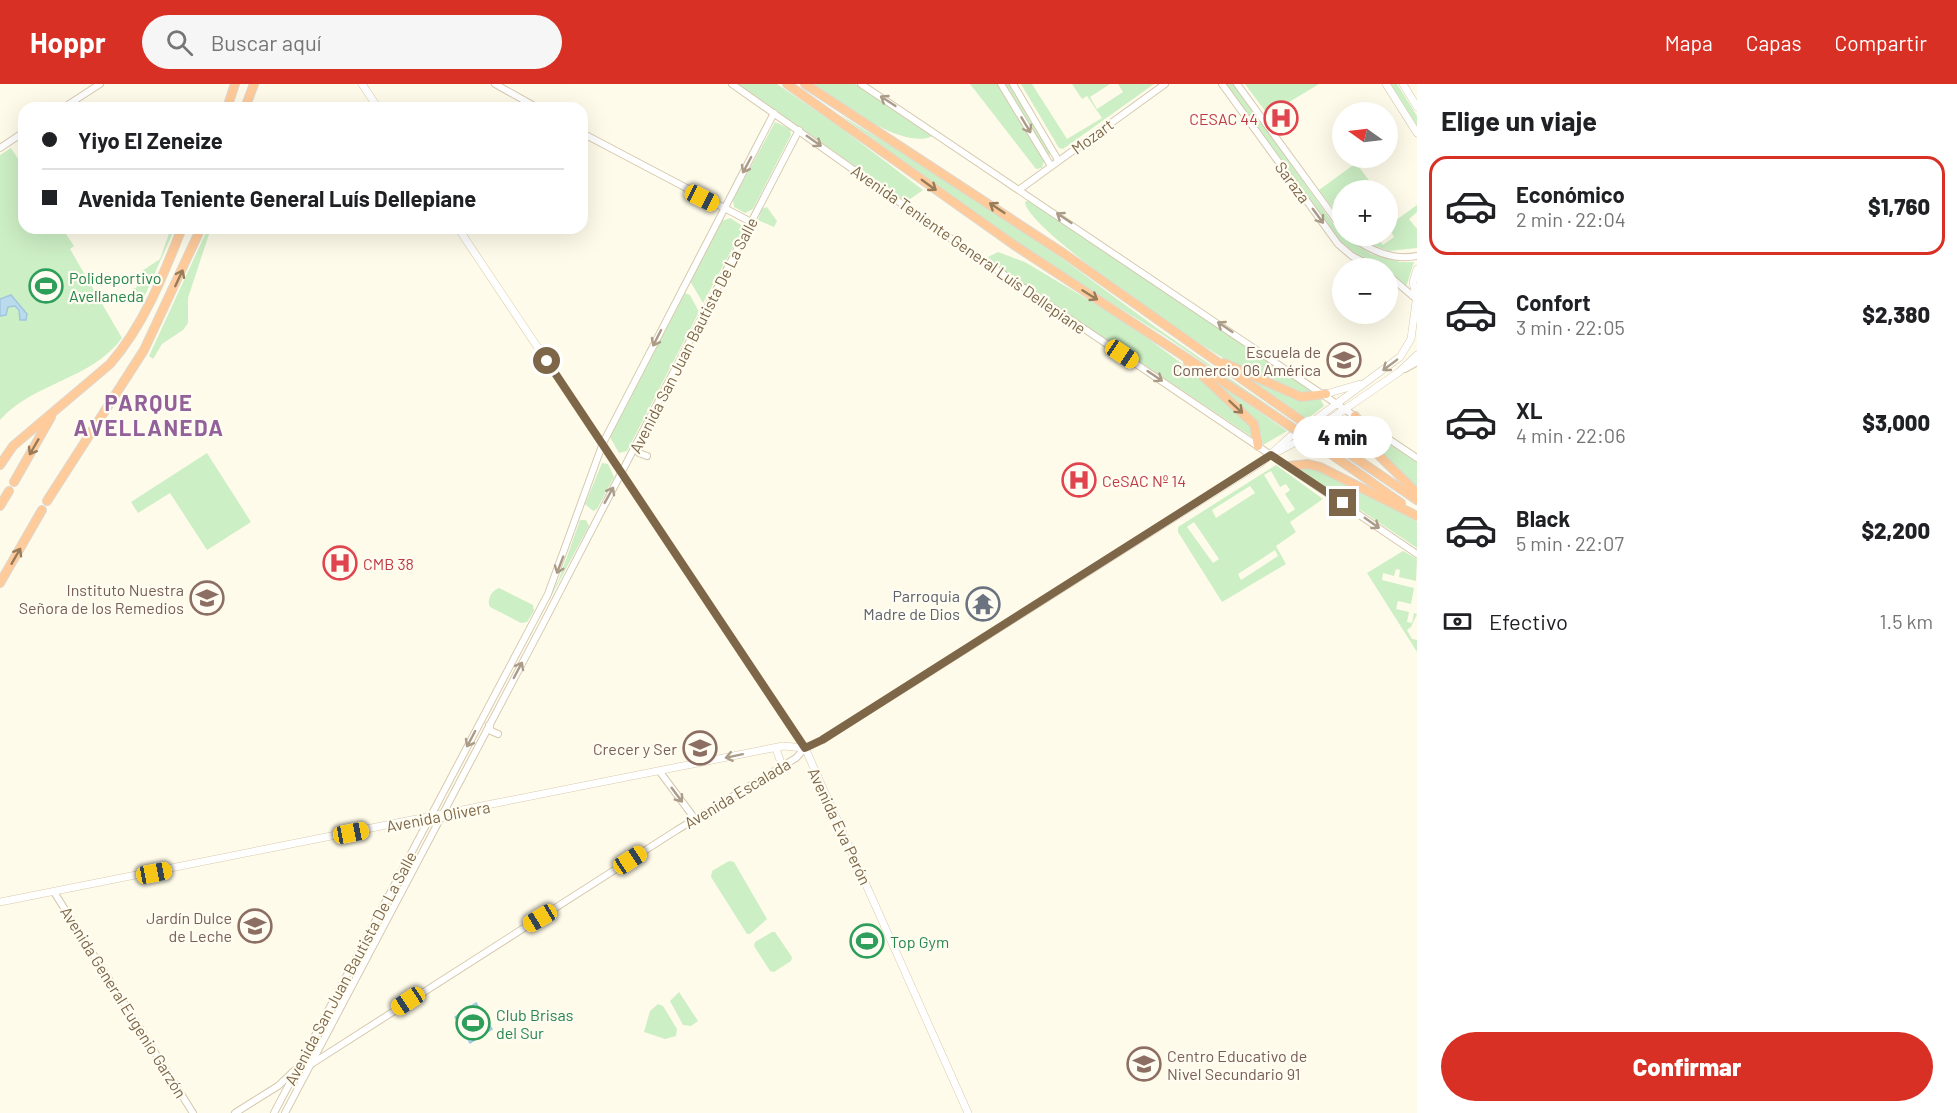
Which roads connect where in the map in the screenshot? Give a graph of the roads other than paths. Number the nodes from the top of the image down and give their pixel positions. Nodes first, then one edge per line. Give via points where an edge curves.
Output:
1 (100, 84) edge
2 (235, 84) edge
3 (253, 84) edge
4 (362, 84) edge
5 (495, 84) edge
6 (732, 84) edge
7 (787, 84) edge
8 (805, 84) edge
9 (861, 84) edge
10 (1001, 84) edge
11 (1013, 84) edge
12 (1165, 84) edge
13 (1222, 84) edge
14 (1237, 84) edge
15 (1386, 84) edge
16 (1403, 84) edge
17 (72, 102) edge
18 (229, 102) edge
19 (246, 102) edge
20 (374, 102) edge
21 (527, 102) edge
22 (1417, 107) edge
23 (774, 113) junction
24 (799, 130) junction
25 (1417, 133) edge
26 (18, 136) edge
27 (588, 136) edge
28 (0, 148) edge
29 (1058, 160) junction
30 (1051, 166) junction
31 (1020, 189) junction
32 (723, 208) junction
33 (1332, 214) edge
34 (751, 222) junction
35 (179, 234) edge
36 (198, 234) edge
37 (462, 234) edge
38 (1364, 246) edge
39 (1417, 256) edge
40 (1360, 258) edge
41 (1417, 269) edge
42 (1398, 284) edge
43 (1416, 301) edge
44 (1174, 348) junction
45 (1417, 355) edge
46 (1207, 356) junction
47 (1417, 362) edge
48 (1399, 372) junction
49 (1365, 382) junction
50 (1326, 394) junction
51 (1338, 402) junction
52 (1345, 408) junction
53 (54, 412) junction
54 (1355, 416) junction
55 (1312, 422) dead end
56 (1319, 427) dead end
57 (1292, 435) dead end
58 (1300, 440) dead end
59 (603, 443) junction
60 (636, 445) junction
61 (1258, 446) junction
62 (1271, 455) junction
63 (647, 456) dead end
64 (1417, 458) edge
65 (0, 465) edge
66 (1289, 466) junction
67 (622, 472) junction
68 (14, 482) dead end
69 (9, 491) dead end
70 (1417, 493) edge
71 (1417, 500) edge
72 (47, 501) dead end
73 (0, 507) edge
74 (42, 510) dead end
75 (1417, 515) edge
76 (1417, 554) edge
77 (0, 584) edge
78 (489, 725) junction
79 (498, 734) dead end
80 (776, 748) junction
81 (805, 748) junction
82 (782, 766) junction
83 (660, 772) junction
84 (442, 815) junction
85 (430, 817) junction
86 (695, 819) junction
87 (54, 891) junction
88 (0, 902) edge
89 (325, 1038) junction
90 (336, 1047) junction
91 (311, 1064) junction
92 (299, 1067) junction
93 (193, 1113) edge
94 (235, 1113) edge
95 (274, 1113) edge
96 (285, 1113) edge
97 (968, 1113) edge

1 - 17 street
2 - 18 highway
3 - 19 highway
4 - 20 main road
5 - 21 street
6 - 23 street, Avenida Teniente General Luís Dellepiane
7 -> 44 highway via 1014,245
46 -> 8 highway via 1054,247
31 -> 9 street
10 -> 30 street
11 - 29 street
12 - 29 street, Mozart
13 -> 40 street, Saraza via 1338,244
14 - 33 street, Saraza
15 - 25 main road
16 - 22 main road
23 - 24 street, Avenida Teniente General Luís Dellepiane
23 -> 32 street, Avenida San Juan Bautista De La Salle
24 - 34 street, Avenida San Juan Bautista De La Salle
24 -> 61 street, Avenida Teniente General Luís Dellepiane via 950,238
26 - 28 street
27 - 32 street
29 - 30 street, Mozart
30 - 31 street, Mozart
50 -> 31 street
32 - 34 street
32 -> 59 street, Avenida San Juan Bautista De La Salle
34 - 60 street, Avenida San Juan Bautista De La Salle
35 - 53 highway via 131,338 110,364
72 -> 36 highway via 144,350
37 - 59 main road, Avenida Eva Perón
38 - 39 street via 1385,255
41 - 43 main road via 1413,282
42 - 43 street
43 -> 49 main road via 1414,328 1407,348 1395,362
44 -> 61 highway via 1254,424
44 - 75 highway, bridge
45 - 48 main road
46 - 50 highway via 1300,397
46 - 71 highway, bridge
47 - 48 street
48 - 52 main road
49 - 50 main road
49 - 51 main road
50 - 51 street
51 - 52 street
51 - 55 main road
52 - 54 street
52 - 56 main road
53 - 65 highway via 13,446
53 -> 68 highway
54 - 64 street
54 - 70 highway via 1359,436
57 - 62 main road, Avenida Escalada
58 - 62 main road, Avenida Escalada
59 - 67 main road, Avenida Eva Perón
59 -> 85 street, Avenida San Juan Bautista De La Salle via 548,594
60 - 63 street via 639,453
60 - 67 street, Avenida San Juan Bautista De La Salle
61 - 62 street, Avenida Teniente General Luís Dellepiane
62 - 66 street, Avenida Teniente General Luís Dellepiane
62 - 81 main road, Avenida Escalada
66 - 75 highway via 1308,464 1320,468
66 -> 76 street, Avenida Teniente General Luís Dellepiane
78 -> 67 street, Avenida San Juan Bautista De La Salle
67 - 81 main road, Avenida Eva Perón
69 - 73 highway
77 -> 74 highway
78 - 79 street
78 - 84 street, Avenida San Juan Bautista De La Salle
80 - 81 main road, Avenida Olivera
80 - 82 main road
80 -> 83 main road, Avenida Olivera
81 - 82 street, Avenida Escalada
81 - 97 main road, Avenida Eva Perón
82 - 86 street, Avenida Escalada
83 - 84 main road, Avenida Olivera
83 -> 86 street
84 - 85 main road, Avenida Olivera
84 - 89 street, Avenida San Juan Bautista De La Salle
85 - 87 main road, Avenida Olivera
85 - 92 street, Avenida San Juan Bautista De La Salle
86 - 90 street, Avenida Escalada
87 - 88 main road, Avenida Olivera
87 - 93 street, Avenida General Eugenio Garzón
89 - 90 street via 327,1045
89 - 91 street, Avenida San Juan Bautista De La Salle
90 - 91 street, Avenida Escalada
91 - 92 street, Avenida Escalada
91 - 96 street, Avenida San Juan Bautista De La Salle
92 - 94 street, Avenida Escalada via 278,1086
92 - 95 street, Avenida San Juan Bautista De La Salle

